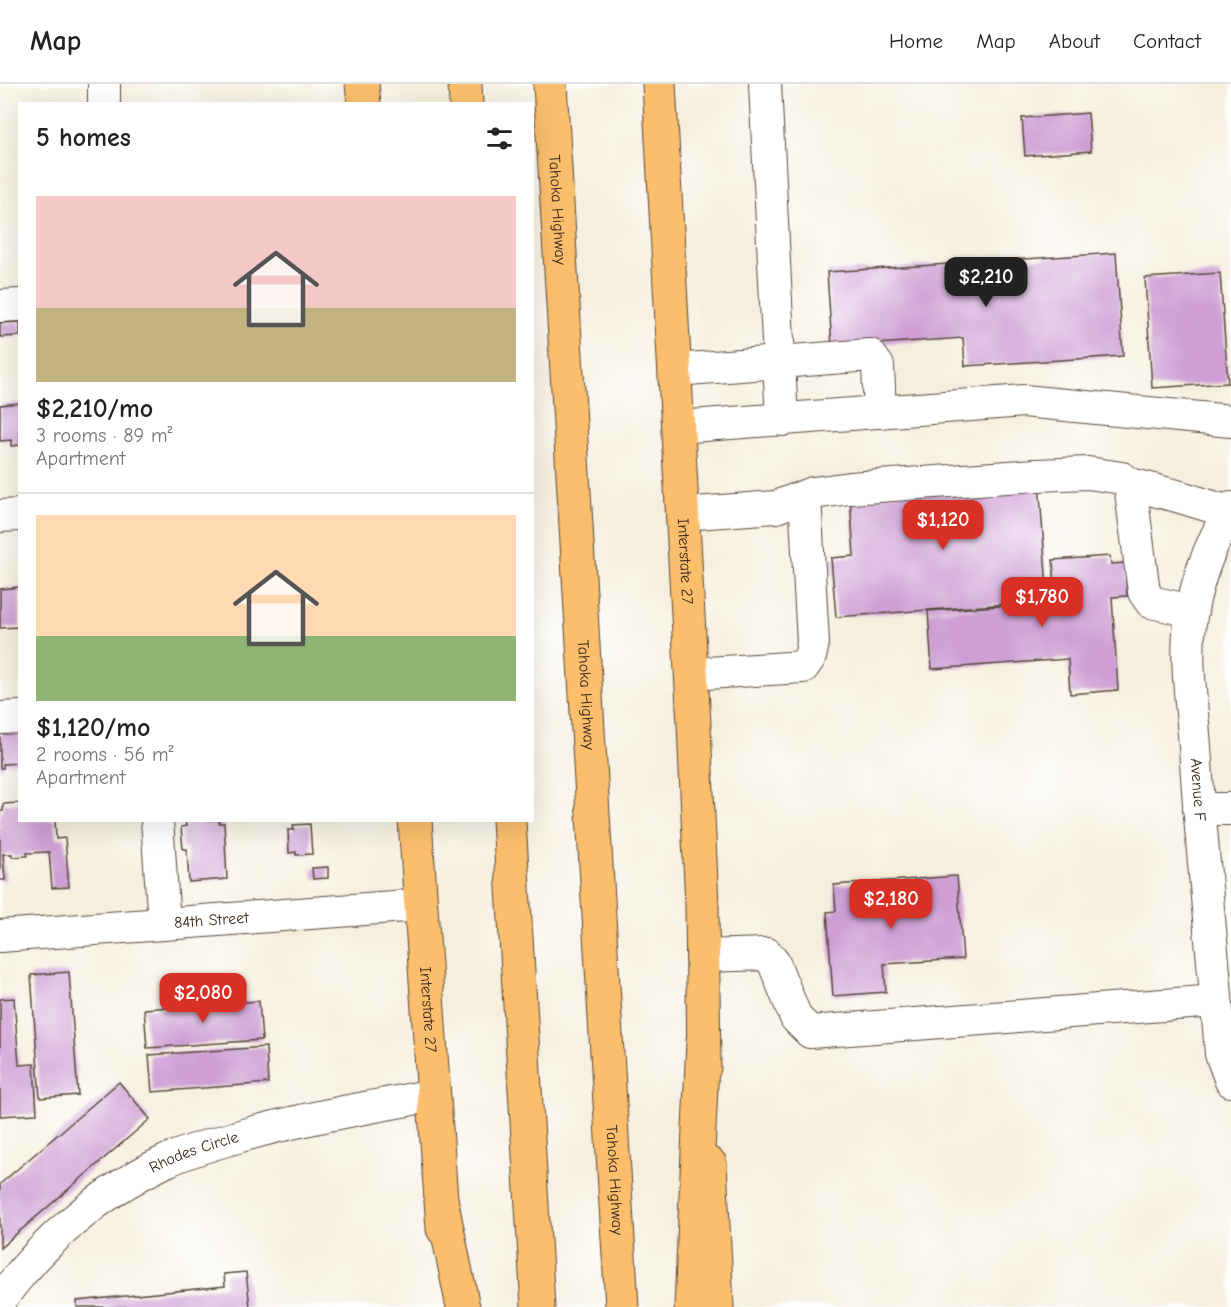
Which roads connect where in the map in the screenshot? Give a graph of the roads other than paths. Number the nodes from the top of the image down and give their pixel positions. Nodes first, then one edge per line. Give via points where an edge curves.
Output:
1 (104, 84) edge
2 (362, 84) edge
3 (465, 84) edge
4 (550, 84) edge
5 (659, 84) edge
6 (765, 84) edge
7 (104, 102) edge
8 (364, 102) edge
9 (466, 102) edge
10 (18, 304) edge
11 (0, 306) edge
12 (779, 362) junction
13 (675, 370) junction
14 (880, 412) junction
15 (782, 420) junction
16 (1231, 422) edge
17 (678, 427) junction
18 (1130, 484) junction
19 (806, 496) junction
20 (1230, 510) edge
21 (18, 514) edge
22 (682, 514) junction
23 (0, 516) edge
24 (1192, 611) junction
25 (691, 674) junction
26 (18, 717) edge
27 (0, 718) edge
28 (1199, 809) junction
29 (1231, 809) edge
30 (157, 822) edge
31 (414, 822) edge
32 (509, 822) edge
33 (420, 905) junction
34 (164, 924) junction
35 (0, 936) edge
36 (702, 956) junction
37 (1216, 1001) junction
38 (703, 1041) junction
39 (1229, 1078) edge
40 (434, 1095) junction
41 (441, 1199) junction
42 (0, 1300) edge
43 (448, 1307) edge
44 (463, 1307) edge
45 (538, 1307) edge
46 (622, 1307) edge
47 (691, 1307) edge
48 (717, 1307) edge

1 - 7 street
2 - 8 main road
3 - 9 main road
4 - 46 main road, Tahoka Highway
5 - 13 main road, Interstate 27
6 - 12 street
10 - 11 street
12 - 13 street
12 - 14 street via 870,355 878,366
12 - 15 street
13 - 17 main road, Interstate 27
14 - 15 street
14 - 16 street via 1024,401
15 - 17 street
17 - 22 main road, Interstate 27
18 - 19 street via 1122,478 1077,474 850,488
18 - 20 street
18 - 24 street via 1144,592 1151,602
19 - 22 street via 776,507
19 - 25 street via 813,643 810,657 803,667
20 - 24 street, Avenue F via 1206,562
21 - 23 street
22 - 25 main road, Interstate 27
24 - 28 street, Avenue F via 1189,658
25 - 36 main road, Interstate 27
26 - 27 street
28 - 29 street
28 - 37 street, Avenue F
30 - 34 street
31 - 33 main road, Interstate 27
32 - 45 main road
33 - 34 street, 84th Street
33 - 40 main road, Interstate 27
34 - 35 street, 84th Street
36 - 37 street via 767,954 796,1018 810,1032
36 - 38 main road, Interstate 27
37 - 39 street, Avenue F via 1221,1054
38 - 47 main road
38 - 48 main road
40 - 41 main road, Interstate 27
40 - 42 street, Rhodes Circle via 260,1130 167,1160 127,1181 81,1214 42,1249
41 - 43 main road
41 - 44 main road

